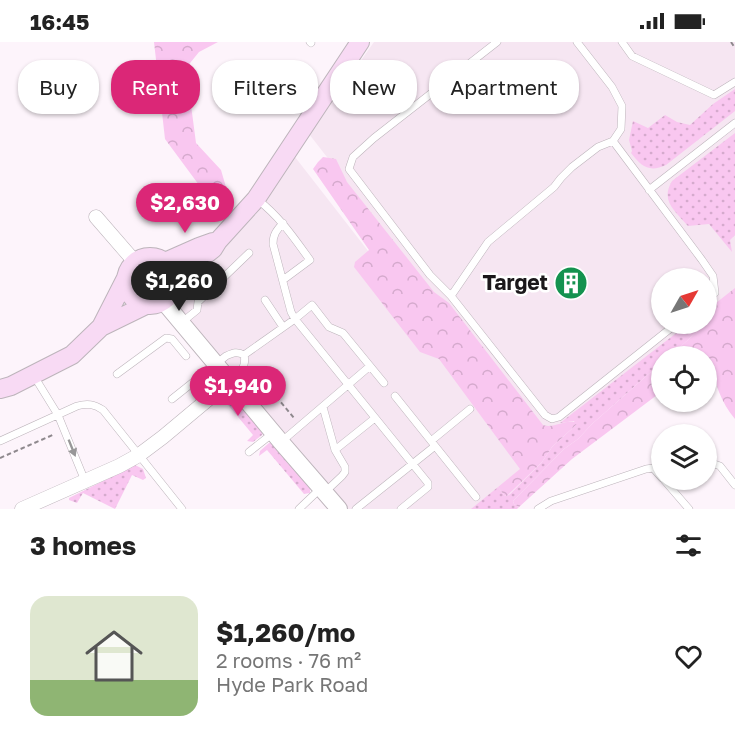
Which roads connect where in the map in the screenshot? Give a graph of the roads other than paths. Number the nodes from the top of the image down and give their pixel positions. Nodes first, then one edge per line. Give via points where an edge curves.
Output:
1 (360, 42) edge
2 (497, 42) edge
3 (577, 42) edge
4 (622, 42) edge
5 (735, 82) edge
6 (735, 123) edge
7 (613, 141) junction
8 (649, 190) junction
9 (256, 199) junction
10 (96, 217) dead end
11 (283, 223) junction
12 (218, 241) junction
13 (249, 252) dead end
14 (135, 262) junction
15 (165, 262) junction
16 (708, 268) edge
17 (126, 278) junction
18 (175, 279) junction
19 (283, 280) junction
20 (451, 296) junction
21 (265, 300) dead end
22 (155, 304) junction
23 (295, 318) junction
24 (101, 327) junction
25 (284, 327) junction
26 (180, 330) junction
27 (663, 334) edge
28 (244, 355) junction
29 (186, 356) dead end
30 (215, 364) junction
31 (370, 366) junction
32 (117, 374) dead end
33 (34, 375) junction
34 (230, 381) junction
35 (384, 383) dead end
36 (349, 385) junction
37 (0, 388) edge
38 (395, 396) dead end
39 (172, 399) dead end
40 (323, 407) junction
41 (470, 409) dead end
42 (58, 415) junction
43 (375, 418) junction
44 (277, 437) junction
45 (0, 441) edge
46 (433, 443) junction
47 (334, 450) junction
48 (249, 452) dead end
49 (139, 455) junction
50 (412, 464) junction
51 (717, 465) edge
52 (651, 468) edge
53 (85, 481) junction
54 (735, 485) edge
55 (323, 490) junction
56 (673, 490) edge
57 (476, 497) dead end
58 (22, 509) edge
59 (182, 509) edge
60 (299, 509) edge
61 (339, 509) edge
62 (356, 509) edge
63 (401, 509) edge
64 (538, 509) edge
65 (689, 509) edge

1 - 9 main road
2 - 20 lane via 374,138 353,157 349,169 430,275
3 - 7 lane via 622,106 621,129
4 - 5 lane via 632,56 714,95
6 - 8 lane
7 - 8 lane
7 - 20 lane via 580,160 488,242
8 - 16 lane
9 - 11 lane
9 - 12 main road
10 - 14 street
11 - 19 lane via 273,244
11 - 19 lane via 310,260
12 - 15 main road
12 - 18 main road
13 - 26 lane via 198,302 197,310
14 - 15 main road via 156,258
14 - 17 main road
15 - 18 main road
17 - 22 main road via 131,296 138,302
17 - 24 main road
18 - 22 main road via 170,296
19 - 23 lane
20 - 27 lane via 552,419
21 - 25 lane
22 - 24 main road
22 - 26 street
23 - 25 lane
23 - 31 lane via 312,305 329,327 343,333
23 - 36 lane
24 - 33 main road via 72,355
25 - 28 lane
26 - 29 lane
26 - 30 street
26 - 32 lane
28 - 30 lane via 234,352
28 - 34 lane via 245,366
30 - 34 street
30 - 39 lane
31 - 35 lane
31 - 36 lane
33 - 37 main road
33 - 42 lane
34 - 44 street
34 - 49 street
36 - 40 lane
36 - 43 lane
38 - 46 lane
40 - 44 lane via 300,426
40 - 47 lane
41 - 46 lane
42 - 45 lane
42 - 49 lane via 84,404 97,406
42 -> 53 lane
43 - 47 lane
43 - 50 lane
44 - 48 lane
44 - 55 street
46 - 50 lane
46 - 57 lane
47 - 55 lane via 345,472 340,480
49 - 53 street
49 - 59 lane
50 - 62 lane
50 - 63 lane via 428,487
51 - 54 lane
52 - 64 lane via 551,501
53 - 58 street
55 - 60 lane
55 - 61 street
56 - 65 lane

